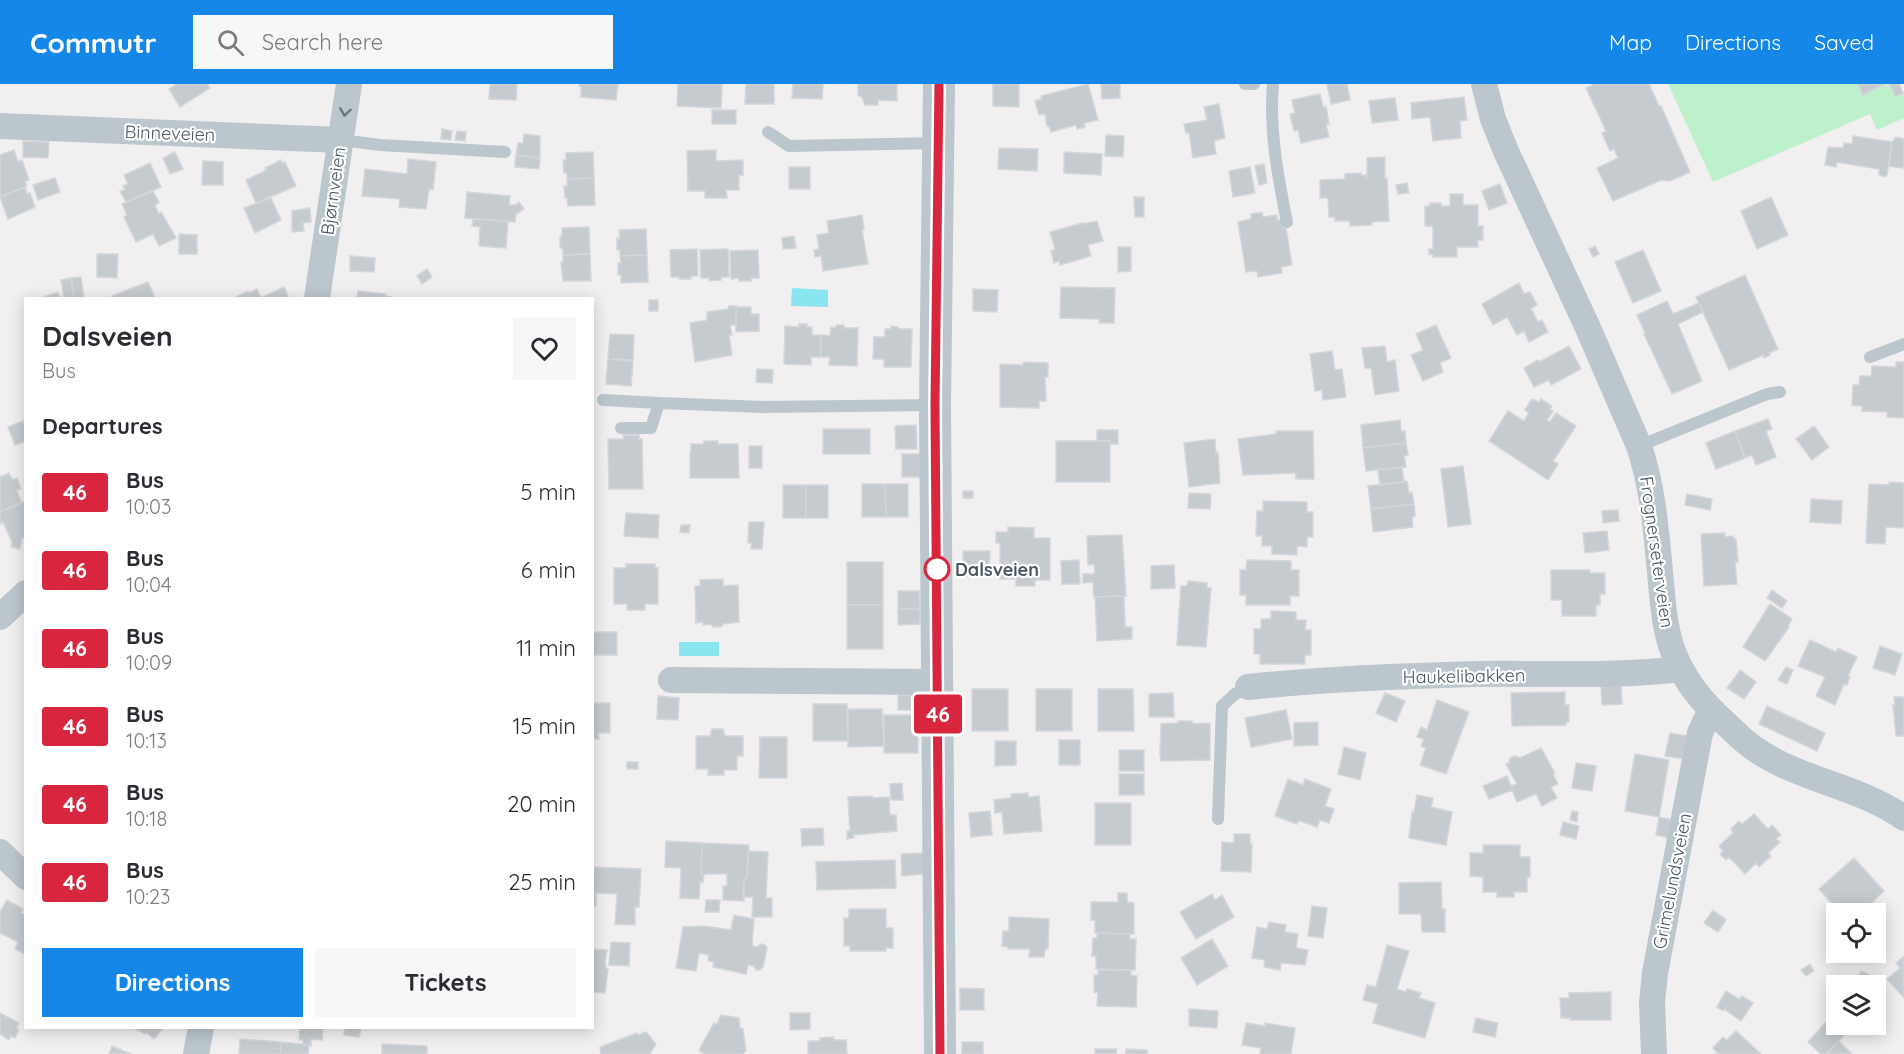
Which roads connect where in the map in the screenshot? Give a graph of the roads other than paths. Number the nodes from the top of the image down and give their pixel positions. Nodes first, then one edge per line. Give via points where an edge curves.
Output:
1 (348, 84) edge
2 (939, 84) edge
3 (1245, 84) edge
4 (1254, 84) edge
5 (1273, 84) edge
6 (1484, 84) edge
7 (0, 126) edge
8 (768, 132) dead end
9 (340, 140) junction
10 (939, 143) junction
11 (505, 152) dead end
12 (1287, 222) dead end
13 (317, 297) edge
14 (1904, 344) edge
15 (1870, 357) dead end
16 (1780, 392) dead end
17 (603, 400) dead end
18 (659, 403) junction
19 (935, 405) junction
20 (621, 428) dead end
21 (1639, 446) junction
22 (24, 595) edge
23 (0, 617) edge
24 (1681, 669) junction
25 (671, 680) dead end
26 (938, 682) junction
27 (1248, 687) joint
28 (1713, 711) junction
29 (1904, 818) edge
30 (1218, 819) dead end
31 (0, 852) edge
32 (24, 876) edge
33 (201, 1029) edge
34 (196, 1054) edge
35 (940, 1054) edge
36 (1654, 1054) edge

1 -> 9 street, Bjørnveien
2 - 10 street
3 - 4 lane
5 - 12 lane via 1274,146
6 - 21 street, Frognerseterveien via 1505,149
7 - 9 street, Binneveien
8 - 10 lane via 789,146
9 - 11 lane
9 - 13 street, Bjørnveien
10 - 19 street
14 - 15 lane
16 - 21 lane
17 - 18 lane
18 - 19 lane via 763,407
18 - 20 lane via 651,428
19 - 26 street
21 - 24 street, Frognerseterveien via 1653,506 1664,616
22 - 23 street
24 - 27 street, Haukelibakken via 1316,680
24 - 28 street, Frognerseterveien
25 - 26 street
26 - 35 street
27 - 30 lane via 1222,706
28 - 29 street, Frognerseterveien via 1755,749 1795,770 1874,800
28 - 36 street, Grimelundsveien via 1700,734 1655,973
31 - 32 street
33 - 34 street

